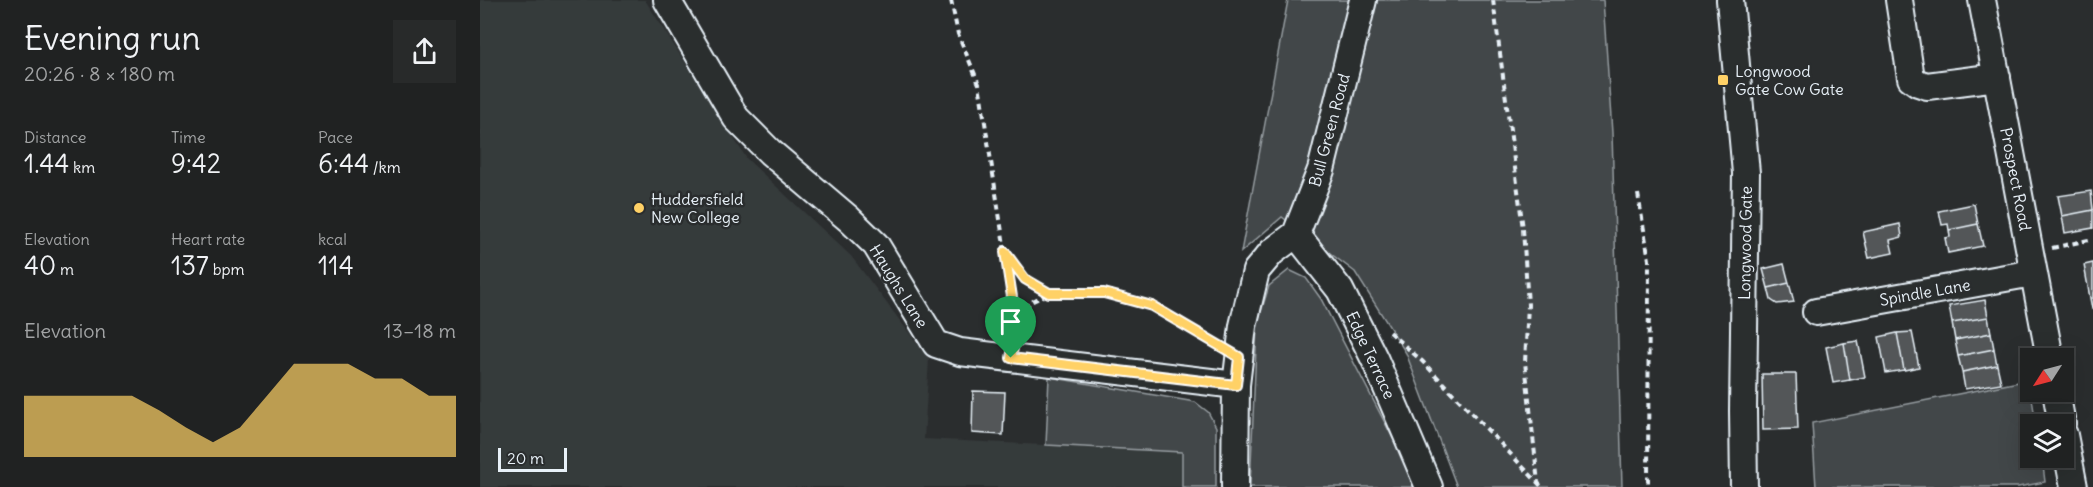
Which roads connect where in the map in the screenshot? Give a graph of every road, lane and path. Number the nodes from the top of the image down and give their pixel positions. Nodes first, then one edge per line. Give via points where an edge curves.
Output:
1 (667, 0) edge
2 (951, 0) edge
3 (1363, 0) edge
4 (1493, 0) edge
5 (1730, 0) edge
6 (1899, 0) edge
7 (1982, 0) edge
8 (1997, 77) junction
9 (1638, 194) dead end
10 (1296, 234) junction
11 (2093, 239) edge
12 (1005, 252) junction
13 (2032, 263) junction
14 (1049, 293) junction
15 (1816, 312) dead end
16 (1381, 326) dead end
17 (1017, 329) junction
18 (2048, 348) edge
19 (1239, 357) junction
20 (1011, 358) junction
21 (1236, 385) junction
22 (2070, 468) edge
23 (1538, 483) junction
24 (1235, 487) edge
25 (1429, 487) edge
26 (1542, 487) edge
27 (1648, 487) edge
28 (1744, 487) edge
29 (2074, 487) edge

1 - 20 street, Haughs Lane via 736,118 876,245 936,344 960,352
2 - 12 path via 958,34 979,84
3 - 10 street, Bull Green Road via 1321,170
4 - 23 path via 1523,230 1528,305 1525,362
5 - 28 street, Longwood Gate via 1746,173
6 - 8 street via 1911,78 1927,86
7 - 8 street, Prospect Road
8 - 13 street, Prospect Road
9 - 27 path via 1649,260
10 - 19 street via 1272,252 1256,272
10 - 25 street, Edge Terrace via 1340,290 1375,360
11 - 13 path
12 - 14 path via 1025,279
12 - 17 path
13 - 15 street, Spindle Lane
13 - 18 street, Prospect Road
14 - 17 path via 1029,303
14 - 19 path via 1104,293 1152,306
16 - 23 path via 1422,361
17 - 20 path
19 - 21 street
20 - 21 street, Haughs Lane
21 - 24 street
22 - 29 street
23 - 26 path

